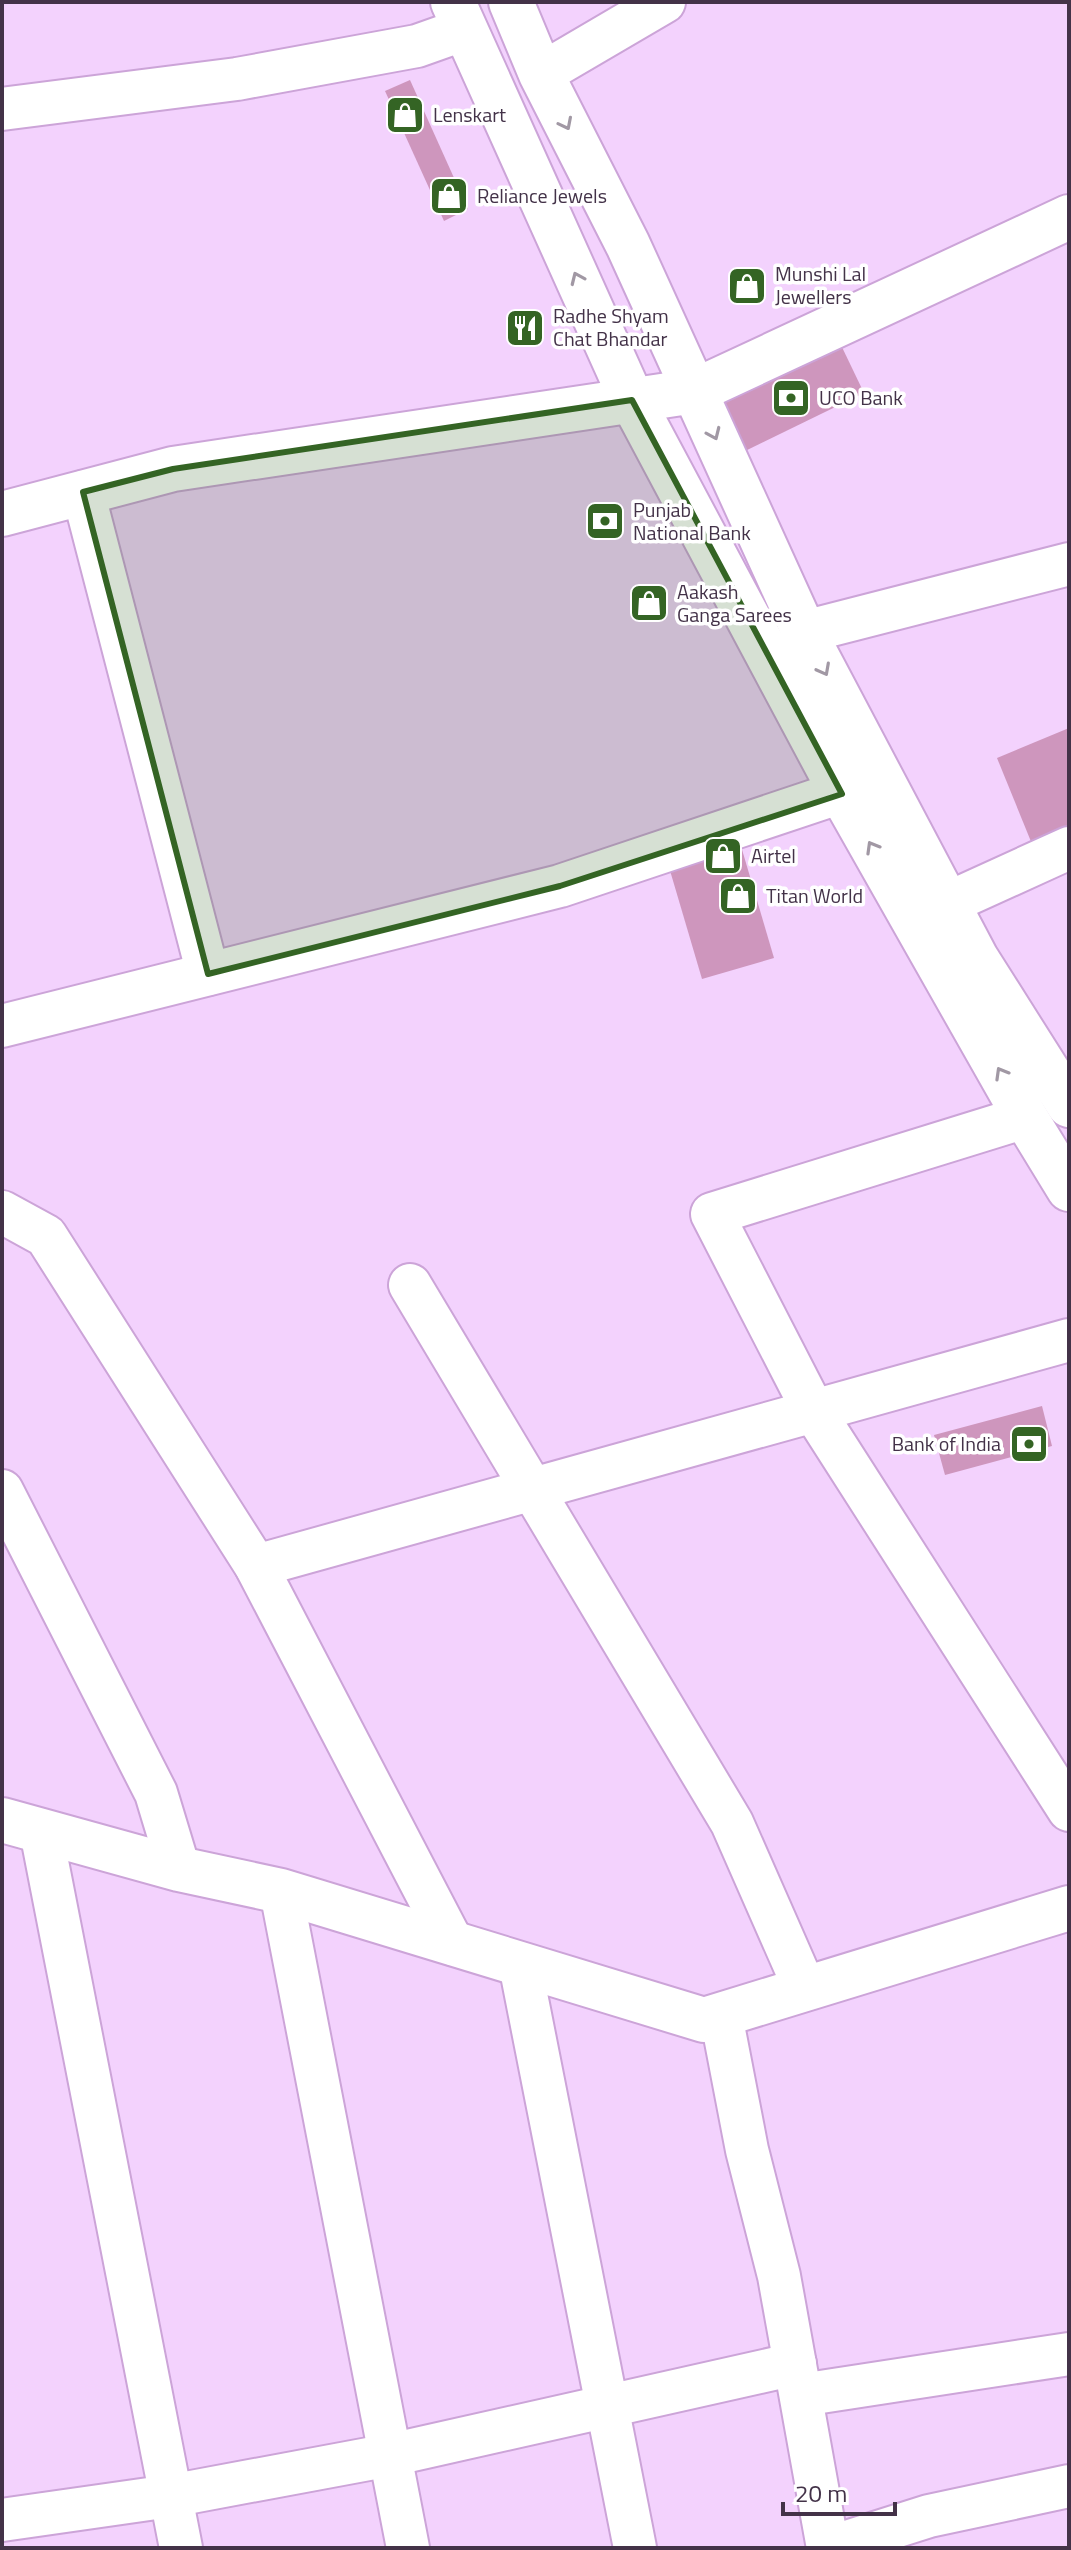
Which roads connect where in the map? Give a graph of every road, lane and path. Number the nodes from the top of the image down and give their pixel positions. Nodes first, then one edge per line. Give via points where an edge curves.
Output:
1 (511, 2) edge
2 (664, 2) edge
3 (459, 16) edge
4 (541, 74) junction
5 (2, 109) edge
6 (1069, 217) edge
7 (695, 391) junction
8 (632, 400) junction
9 (83, 492) junction
10 (2, 514) edge
11 (1069, 564) edge
12 (804, 632) junction
13 (883, 778) junction
14 (842, 794) junction
15 (1069, 848) edge
16 (946, 904) junction
17 (208, 974) junction
18 (2, 1026) edge
19 (1069, 1105) edge
20 (1025, 1117) junction
21 (1069, 1189) edge
22 (2, 1212) edge
23 (410, 1285) dead end
24 (1069, 1340) edge
25 (813, 1410) junction
26 (533, 1489) junction
27 (2, 1491) edge
28 (256, 1566) junction
29 (1069, 1810) edge
30 (21, 1826) edge
31 (179, 1869) junction
32 (281, 1891) junction
33 (1069, 1908) edge
34 (453, 1944) junction
35 (520, 1964) junction
36 (805, 1989) junction
37 (721, 2015) junction
38 (1069, 2354) edge
39 (798, 2380) junction
40 (607, 2407) junction
41 (390, 2455) junction
42 (1069, 2486) edge
43 (170, 2496) junction
44 (2, 2520) edge
45 (181, 2548) edge
46 (408, 2548) edge
47 (635, 2548) edge
48 (828, 2548) edge

1 - 4 main road
2 - 4 street
3 - 5 street via 417,46 237,79
8 -> 3 main road
4 -> 7 main road
6 - 7 main road
7 - 8 main road
7 -> 12 main road
8 - 9 main road via 173,469
8 - 14 main road
9 - 10 main road
9 - 17 street
11 - 12 street
12 -> 13 main road
13 - 14 street
13 - 16 main road
14 - 17 street via 560,886
20 -> 14 main road
15 - 16 street
16 - 19 main road
17 - 18 street
20 - 21 main road
20 - 25 street via 712,1214
22 - 28 street via 46,1236
23 - 26 street
24 - 25 street
25 - 26 street
25 - 29 street
26 - 28 street
26 - 36 street via 732,1823
27 - 31 street via 156,1793
28 - 34 street
30 - 31 main road
30 - 43 street
31 - 32 main road
32 - 34 main road
32 - 41 street
33 - 36 main road
34 - 35 main road
35 - 37 main road via 704,2020
35 - 40 street
36 - 37 main road
37 - 39 street
38 - 39 street
39 - 40 street
39 - 48 street
40 - 41 street
40 - 47 street
41 - 43 street
41 - 46 street
42 - 48 street via 929,2516
43 - 44 street
43 - 45 street

